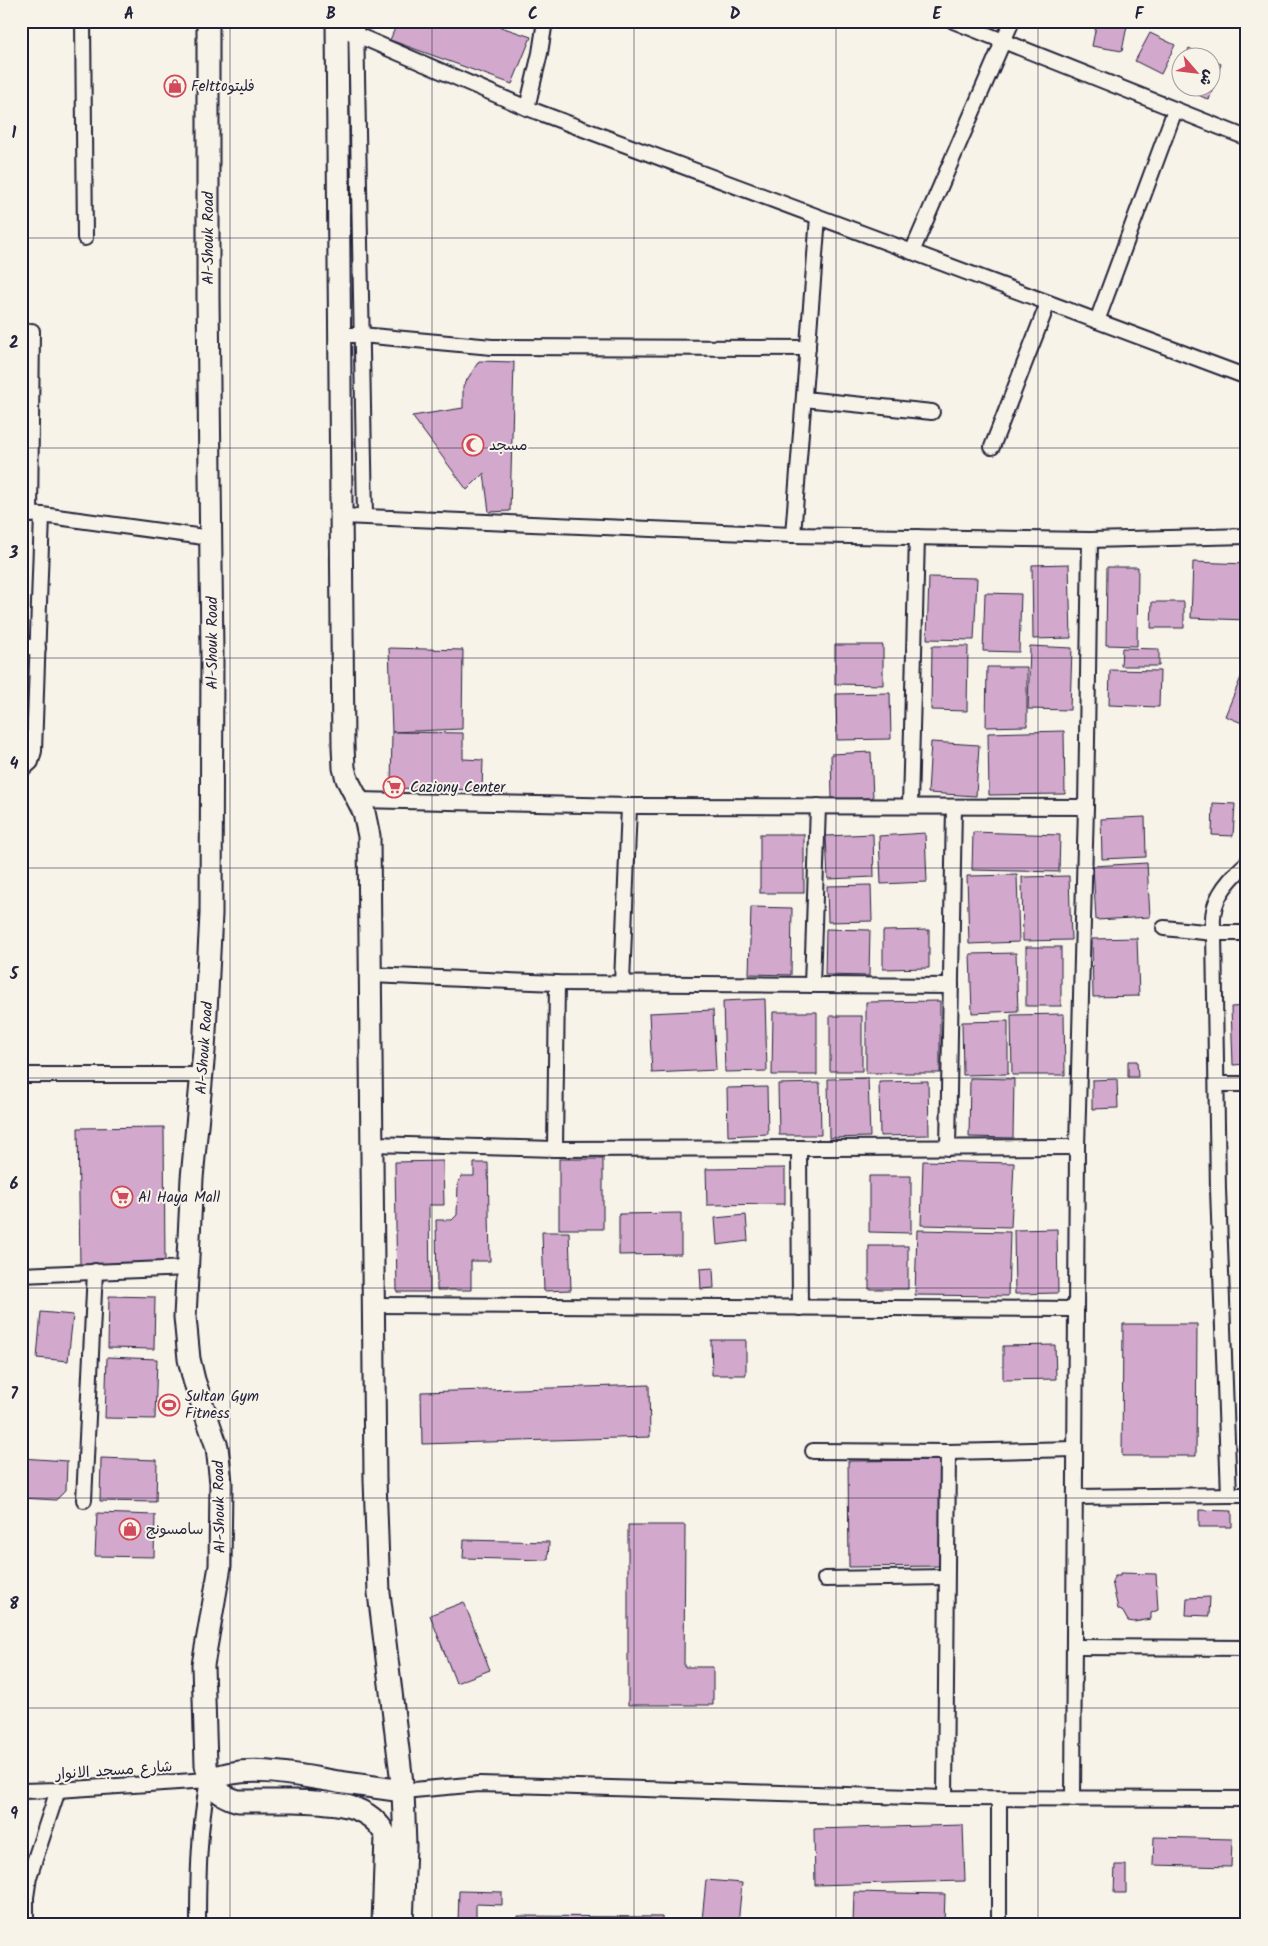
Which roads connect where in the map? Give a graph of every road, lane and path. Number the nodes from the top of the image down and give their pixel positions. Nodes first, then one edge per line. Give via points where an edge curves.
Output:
1 (83, 21) edge
2 (208, 21) edge
3 (545, 21) edge
4 (953, 21) edge
5 (1012, 21) edge
6 (347, 26) edge
7 (1004, 41) junction
8 (527, 108) junction
9 (1175, 110) junction
10 (1247, 138) edge
11 (818, 217) junction
12 (85, 238) dead end
13 (912, 252) junction
14 (1048, 303) junction
15 (1097, 321) junction
16 (32, 331) dead end
17 (340, 335) junction
18 (361, 335) junction
19 (808, 348) junction
20 (1247, 377) edge
21 (804, 399) junction
22 (932, 412) dead end
23 (992, 447) dead end
24 (31, 515) edge
25 (342, 516) junction
26 (365, 516) junction
27 (793, 535) junction
28 (1247, 536) edge
29 (917, 537) junction
30 (211, 538) junction
31 (1090, 540) junction
32 (21, 646) edge
33 (38, 648) junction
34 (21, 771) edge
35 (358, 800) junction
36 (629, 806) junction
37 (818, 806) junction
38 (910, 806) junction
39 (954, 806) junction
40 (1086, 807) junction
41 (1247, 863) edge
42 (1164, 928) dead end
43 (1214, 933) junction
44 (1247, 934) edge
45 (370, 975) junction
46 (557, 983) junction
47 (622, 983) junction
48 (812, 985) junction
49 (951, 986) junction
50 (21, 1075) edge
51 (202, 1075) junction
52 (1217, 1084) junction
53 (1247, 1084) edge
54 (371, 1144) junction
55 (799, 1148) junction
56 (948, 1148) junction
57 (1076, 1148) junction
58 (555, 1149) junction
59 (188, 1268) junction
60 (95, 1271) junction
61 (21, 1275) edge
62 (372, 1305) junction
63 (800, 1308) junction
64 (1076, 1309) junction
65 (1075, 1449) junction
66 (813, 1451) dead end
67 (948, 1452) junction
68 (1229, 1495) junction
69 (1247, 1495) edge
70 (1076, 1497) junction
71 (84, 1500) dead end
72 (946, 1577) junction
73 (825, 1579) dead end
74 (1074, 1647) junction
75 (1247, 1648) edge
76 (208, 1780) junction
77 (58, 1790) junction
78 (21, 1791) edge
79 (403, 1791) junction
80 (945, 1798) junction
81 (999, 1799) junction
82 (1073, 1799) junction
83 (1247, 1799) edge
84 (396, 1846) junction
85 (26, 1925) edge
86 (198, 1925) edge
87 (383, 1925) edge
88 (402, 1925) edge
89 (999, 1925) edge

1 - 12 street
2 - 30 main road, Al-Shouk Road
3 - 8 street
4 - 7 street
5 - 7 street
6 - 8 street
6 - 17 main road
6 - 18 street
7 - 9 street
7 - 13 street
8 - 11 street
9 - 10 street
9 - 15 street
11 - 13 street
11 - 19 street
13 - 14 street
14 - 15 street
14 - 23 street
15 - 20 street
16 - 24 street
17 - 18 street
17 - 25 main road
18 - 19 street via 492,347
18 - 26 street
19 - 21 street
21 - 22 street
21 - 27 street
24 - 30 street
24 - 33 street
25 - 26 street
25 - 35 main road via 344,768
26 - 27 street
27 - 29 street
28 - 31 street
29 - 31 street
29 - 38 street
30 - 51 main road, Al-Shouk Road via 212,914
31 - 40 street
32 - 33 street
33 - 34 street via 34,751 31,762
35 - 36 street
35 - 45 main road via 369,836
36 - 37 street
36 - 47 street
37 - 38 street
37 - 48 street
38 - 39 street
39 - 40 street
39 - 49 street
40 - 57 street
41 - 43 street via 1222,890 1211,920
42 - 43 street
43 - 44 street
43 - 52 street
45 - 46 street
45 - 54 main road
46 - 47 street
46 - 58 street
47 - 48 street
48 - 49 street
49 - 56 street
50 - 51 street
51 - 59 main road, Al-Shouk Road via 192,1178
52 - 53 street
52 - 68 street
54 - 58 street
54 - 62 main road
55 - 56 street
55 - 58 street
55 - 63 street
56 - 57 street
57 - 64 street
59 - 60 street
59 - 76 main road, Al-Shouk Road via 185,1317 189,1359 217,1447 221,1483 220,1566 203,1665
60 - 61 street
60 - 71 street
62 - 63 street
62 - 79 main road via 379,1592
63 - 64 street
64 - 65 street
65 - 67 street
65 - 70 street
66 - 67 street
67 - 72 street
68 - 69 street
68 - 70 street
70 - 74 street
72 - 73 street
72 - 80 street
74 - 75 street
74 - 82 street
76 - 77 street, شارع مسجد الانوار
76 - 79 main road via 233,1772 273,1773
76 - 84 main road via 219,1792 238,1801 322,1802 358,1809 373,1818
76 - 86 street via 199,1850
77 - 78 street, شارع مسجد الانوار
77 - 85 street via 29,1877
79 - 80 street via 479,1784
79 - 84 main road
80 - 81 street
81 - 82 street
81 - 89 street
82 - 83 street
84 - 87 main road
84 - 88 main road

